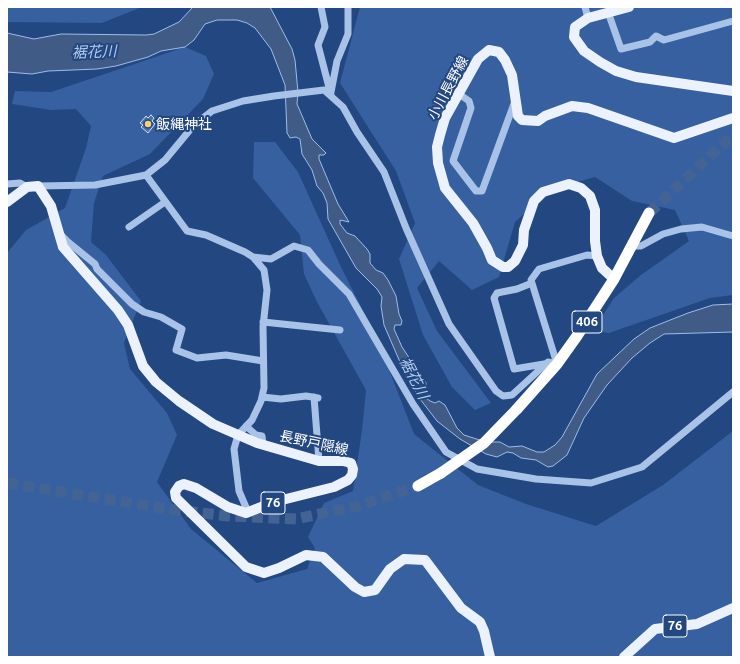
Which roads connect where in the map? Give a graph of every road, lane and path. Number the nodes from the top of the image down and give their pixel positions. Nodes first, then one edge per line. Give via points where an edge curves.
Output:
1 (321, 7) edge
2 (348, 7) edge
3 (585, 7) edge
4 (628, 7) edge
5 (608, 12) junction
6 (588, 18) junction
7 (733, 21) edge
8 (733, 91) edge
9 (327, 93) junction
10 (459, 94) junction
11 (516, 97) junction
12 (733, 118) edge
13 (146, 175) junction
14 (7, 184) edge
15 (38, 186) junction
16 (27, 187) junction
17 (7, 202) edge
18 (165, 202) junction
19 (649, 213) tunnel mouth
20 (129, 227) dead end
21 (57, 230) junction
22 (733, 236) edge
23 (632, 246) junction
24 (597, 256) junction
25 (253, 257) junction
26 (614, 279) junction
27 (532, 282) junction
28 (263, 322) junction
29 (340, 330) dead end
30 (263, 361) junction
31 (544, 364) junction
32 (557, 364) junction
33 (733, 392) edge
34 (262, 397) junction
35 (246, 426) junction
36 (238, 435) junction
37 (263, 445) junction
38 (319, 461) junction
39 (418, 486) tunnel mouth
40 (248, 512) junction
41 (733, 608) edge
42 (490, 657) edge
43 (624, 657) edge

1 - 9 street via 325,27 318,45
2 - 9 street via 348,34
3 - 6 street
4 - 5 main road
5 - 6 main road
5 - 7 street via 621,49 650,42 656,36 664,40
6 - 8 main road via 576,27 574,37 584,51 600,62 636,77
9 - 13 street via 274,96 212,110 194,125 166,160
9 - 31 street via 343,106 384,172 449,324 496,391 503,396 512,395
10 - 11 main road, 小川長野線 via 478,59 489,50 499,52 505,60 512,75
10 - 11 street via 469,101 471,108 453,161 476,191 482,191
10 - 24 main road, 小川長野線 via 445,118 440,135 437,147 439,172 445,188 473,223 492,260 503,268 508,268 515,261 522,245 524,230 534,201 543,192 569,184 590,196 594,210
11 - 12 main road, 小川長野線 via 518,116 522,120 538,121 572,106 588,108 674,138
13 - 15 street via 95,185
13 - 18 street
14 - 16 street via 20,183
15 - 16 main road
15 - 21 main road, 長野戸隠線 / 76 via 51,206
16 - 17 main road
18 - 20 street
18 - 25 street via 187,231 206,235
19 - 23 highway, 406
21 - 30 street via 95,264 132,304 144,312 161,316 182,329 176,350 197,358 226,355
21 - 36 main road, 長野戸隠線 / 76 via 63,247 128,324 143,366 156,382 198,414
22 - 23 street via 707,228 681,229 663,234 641,246
23 - 26 highway, 406
24 - 26 main road, 小川長野線 via 602,268
24 - 27 street via 587,255 539,269
25 - 28 street via 264,270 265,276 267,290
25 - 33 street via 271,259 294,246 308,250 349,294 413,404 446,452 477,469 536,480 591,483 642,467
26 - 32 highway, 406
27 - 31 street via 517,289 497,293 494,298 514,369
27 - 32 street
28 - 29 street
28 - 30 street
30 - 34 street
31 - 32 street
32 - 39 highway, 406, bridge via 484,443
34 - 35 street via 252,420
34 - 38 street via 316,398
35 - 36 street
35 - 37 street via 256,435 262,436
36 - 37 main road, 長野戸隠線 / 76
36 - 40 street via 234,449 239,491
37 - 38 main road, 長野戸隠線 / 76
38 - 40 main road, 長野戸隠線 / 76 via 351,463 352,475 334,487 274,502
40 - 42 main road, 76 via 228,507 196,488 184,484 175,492 176,498 184,507 246,567 264,573 306,554 323,557 355,587 364,592 375,590 390,569 404,559 425,560 461,608 480,622
41 - 43 main road, 76 via 697,624 655,629

